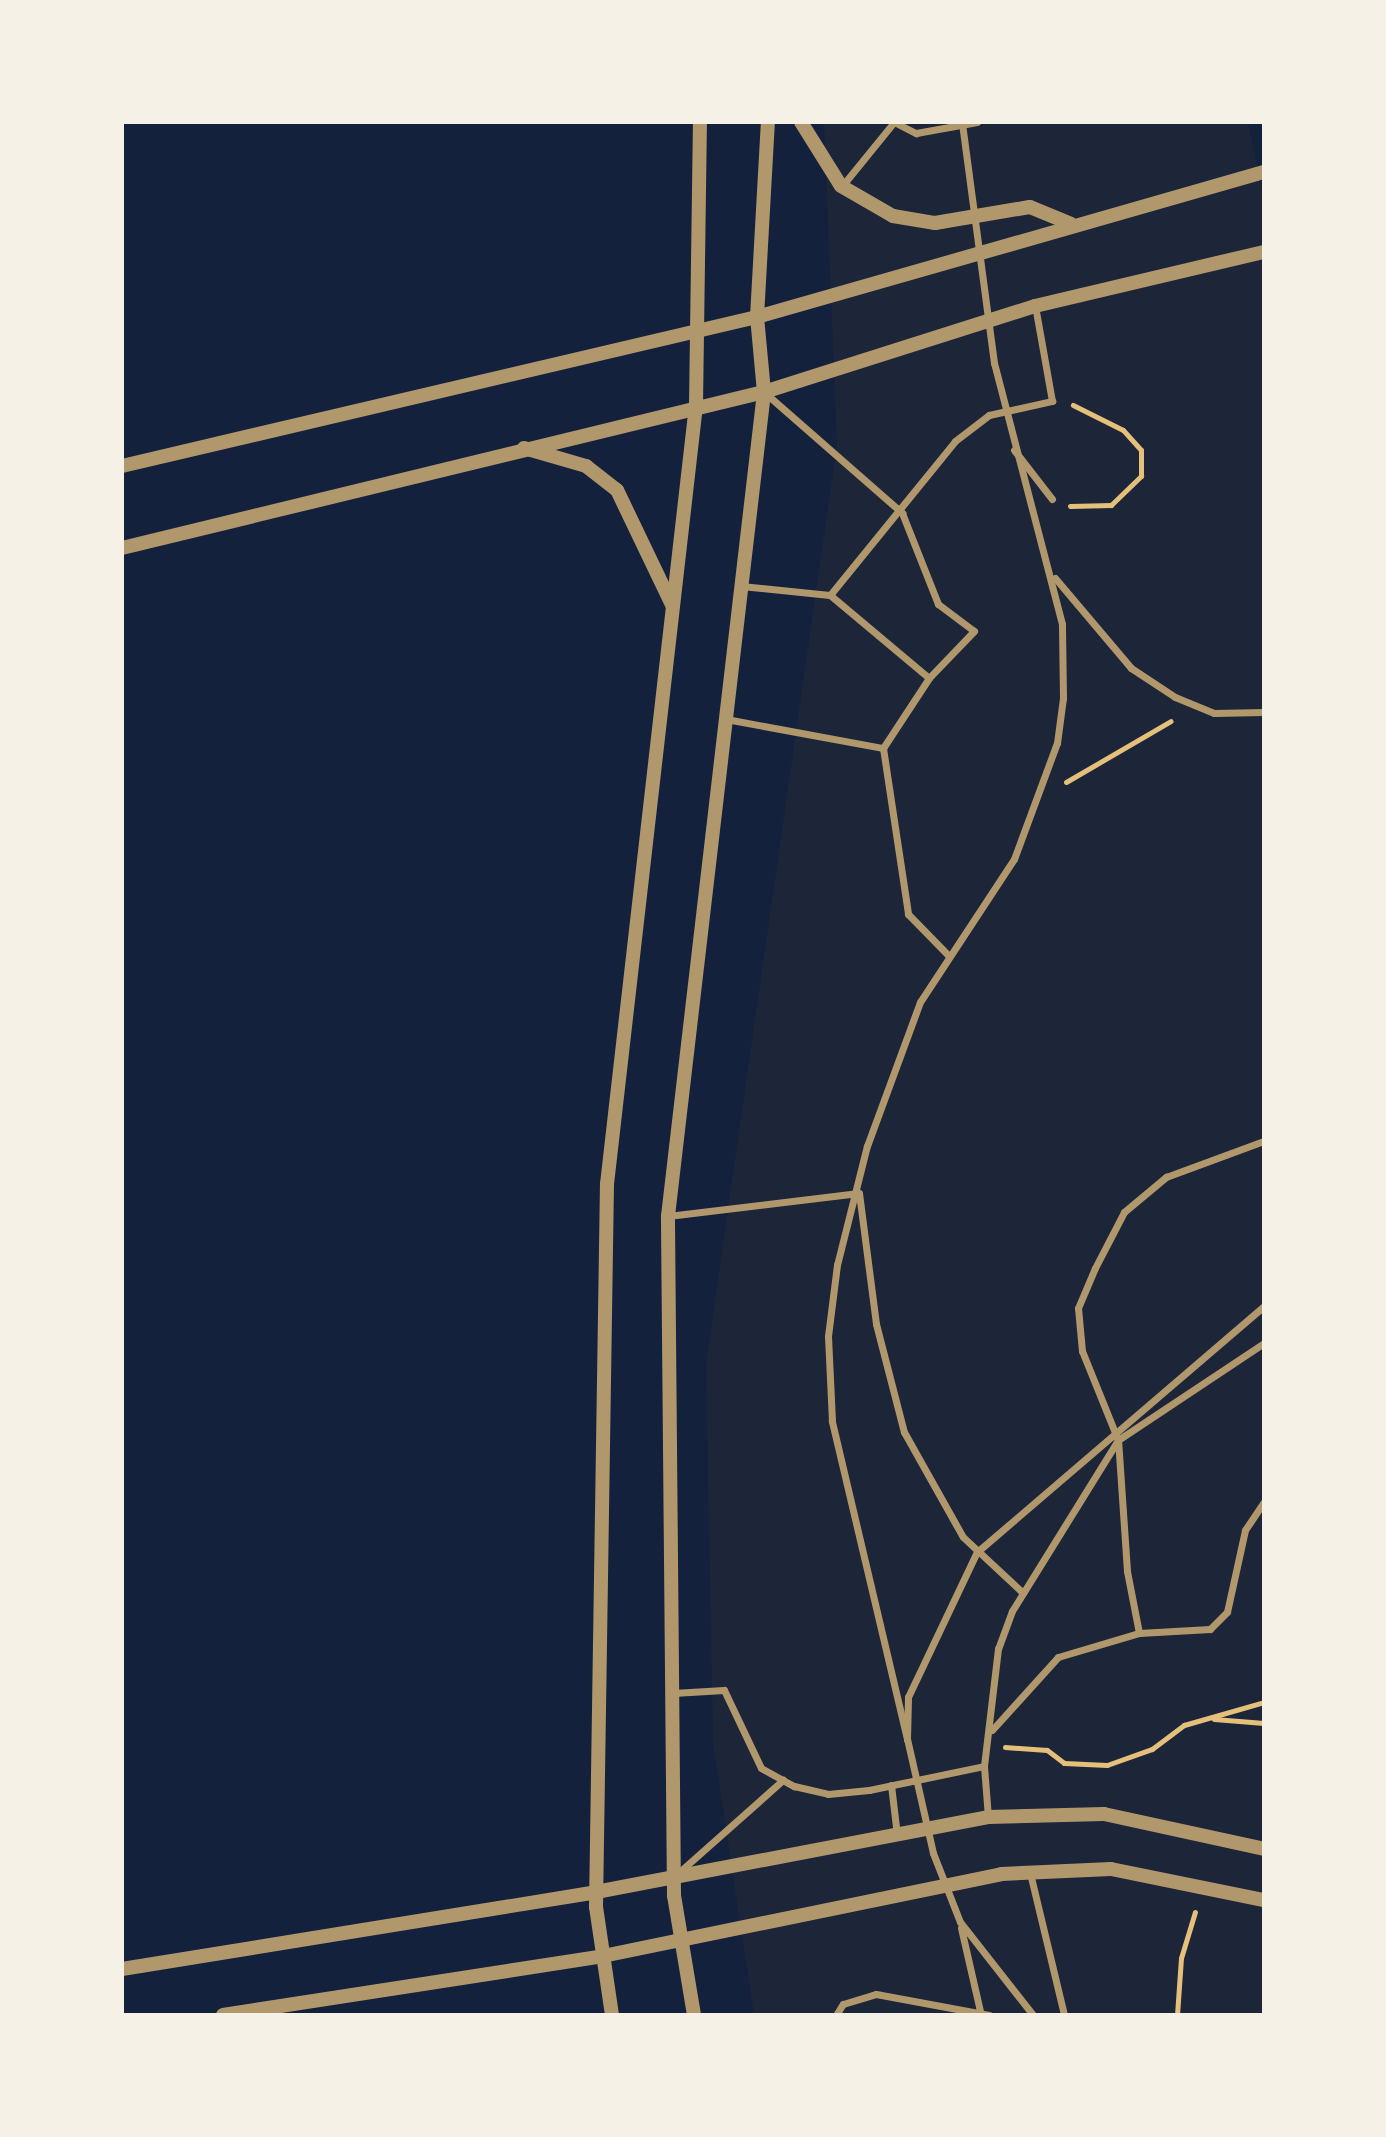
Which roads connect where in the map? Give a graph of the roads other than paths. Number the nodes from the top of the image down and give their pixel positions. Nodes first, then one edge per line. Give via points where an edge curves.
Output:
1 (700, 122) edge
2 (768, 122) edge
3 (801, 122) edge
4 (894, 122) edge
5 (977, 122) edge
6 (962, 124) edge
7 (1264, 172) edge
8 (841, 186) junction
9 (1072, 224) junction
10 (1264, 252) edge
11 (1035, 306) junction
12 (757, 317) junction
13 (694, 328) junction
14 (764, 392) junction
15 (696, 405) junction
16 (1011, 446) junction
17 (524, 448) junction
18 (122, 466) edge
19 (1052, 499) road end
20 (902, 513) junction
21 (122, 548) edge
22 (1051, 573) junction
23 (741, 586) junction
24 (830, 595) junction
25 (673, 608) junction
26 (929, 678) junction
27 (1264, 712) edge
28 (726, 719) junction
29 (883, 748) junction
30 (949, 956) junction
31 (1264, 1141) edge
32 (859, 1193) junction
33 (668, 1216) junction
34 (1264, 1306) edge
35 (1263, 1342) edge
36 (1118, 1440) junction
37 (1264, 1502) edge
38 (1023, 1593) junction
39 (1139, 1633) junction
40 (673, 1693) junction
41 (991, 1731) junction
42 (907, 1739) junction
43 (984, 1766) junction
44 (783, 1780) junction
45 (891, 1785) junction
46 (988, 1817) junction
47 (897, 1835) junction
48 (1264, 1849) edge
49 (1030, 1873) junction
50 (674, 1877) junction
51 (596, 1892) junction
52 (1264, 1900) edge
53 (960, 1922) junction
54 (681, 1939) junction
55 (603, 1956) junction
56 (122, 1969) edge
57 (223, 2015) edge
58 (612, 2015) edge
59 (694, 2015) edge
60 (836, 2015) edge
61 (981, 2015) edge
62 (989, 2015) edge
63 (1033, 2015) edge
64 (1064, 2015) edge

1 - 13 street
2 - 12 street
3 - 8 street
4 - 6 street via 916,133
4 - 8 street
5 - 6 street
6 - 16 street
7 - 9 street
8 - 9 street via 893,216 935,223 1030,207
9 - 12 street
10 - 11 street
11 - 14 street
11 - 20 street via 1052,401 989,415 929,466
12 - 13 street
12 - 14 street
13 - 15 street
13 - 18 street
14 - 15 street
14 - 20 street
14 - 23 street
15 - 17 street
15 - 25 street
16 - 19 street
16 - 22 street
17 - 21 street
17 - 25 street via 586,466 617,490
20 - 24 street
20 - 26 street via 938,604 974,631
22 - 27 street via 1131,668 1196,706
22 - 30 street via 1062,624 1063,698 1040,797 1014,859
23 - 24 street
23 - 28 street
24 - 26 street
25 - 51 street via 607,1184
26 - 29 street
28 - 29 street
28 - 33 street
29 - 30 street via 908,914
30 - 32 street via 896,1062
31 - 36 street via 1166,1177 1124,1212 1095,1268 1078,1308 1082,1351
32 - 33 street
32 - 38 street via 876,1324 904,1432 963,1537
32 - 42 street via 837,1265 828,1336 832,1421
33 - 40 street
34 - 42 street via 1125,1418 977,1552 924,1652 908,1697
35 - 36 street
36 - 38 street
36 - 39 street via 1127,1571
37 - 39 street via 1245,1530 1227,1612 1210,1629
38 - 41 street via 998,1649
39 - 41 street via 1058,1657
40 - 44 street via 724,1690 742,1741 761,1768
40 - 50 street
41 - 43 street
42 - 53 street via 933,1853
43 - 45 street
43 - 46 street
44 - 45 street via 828,1794
44 - 50 street
45 - 47 street
46 - 47 street
46 - 48 street via 1104,1814
47 - 50 street
49 - 52 street via 1111,1869
49 - 54 street
49 - 64 street
50 - 51 street
50 - 54 street
51 - 55 street
51 - 56 street
53 - 61 street
53 - 63 street
54 - 55 street
54 - 59 street
55 - 57 street
55 - 58 street
60 - 62 street via 843,2004 876,1994

